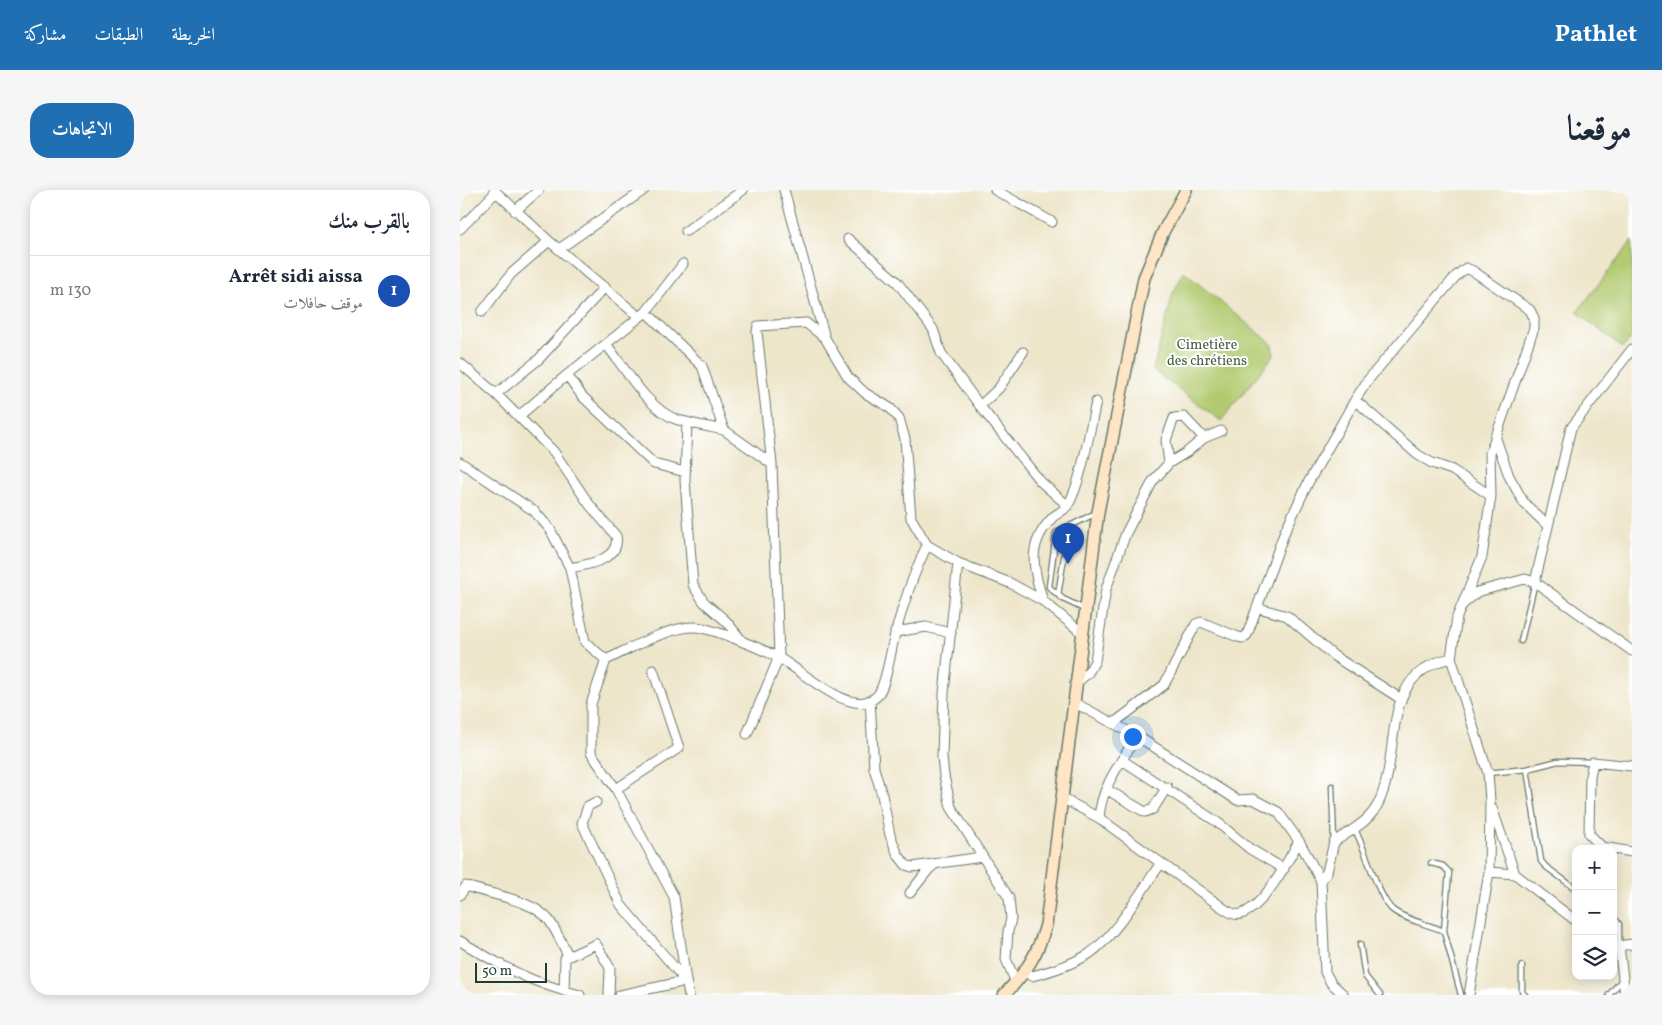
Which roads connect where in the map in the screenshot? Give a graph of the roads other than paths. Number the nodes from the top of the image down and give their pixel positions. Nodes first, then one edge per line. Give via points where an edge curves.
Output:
1 (539, 190) edge
2 (644, 190) edge
3 (743, 190) edge
4 (784, 190) edge
5 (995, 190) edge
6 (1186, 190) edge
7 (495, 191) edge
8 (515, 211) junction
9 (1052, 222) dead end
10 (460, 229) edge
11 (686, 231) dead end
12 (848, 239) dead end
13 (549, 241) junction
14 (559, 249) junction
15 (683, 264) dead end
16 (605, 287) junction
17 (482, 312) dead end
18 (642, 314) junction
19 (825, 338) junction
20 (606, 344) junction
21 (1632, 349) edge
22 (1023, 352) dead end
23 (460, 364) edge
24 (567, 375) junction
25 (496, 394) junction
26 (1355, 400) junction
27 (1096, 402) dead end
28 (980, 406) junction
29 (519, 416) junction
30 (687, 422) junction
31 (724, 430) junction
32 (1221, 431) dead end
33 (1495, 435) junction
34 (1204, 438) junction
35 (460, 462) edge
36 (1168, 463) junction
37 (772, 464) junction
38 (685, 472) junction
39 (1491, 496) junction
40 (1068, 506) junction
41 (1098, 512) junction
42 (1068, 526) junction
43 (1548, 526) junction
44 (927, 546) junction
45 (958, 563) junction
46 (570, 568) junction
47 (1538, 570) junction
48 (1525, 579) junction
49 (1535, 582) junction
50 (1058, 595) junction
51 (1043, 602) junction
52 (1462, 606) junction
53 (1259, 608) junction
54 (1084, 609) junction
55 (895, 632) junction
56 (1081, 632) junction
57 (951, 633) junction
58 (1521, 640) dead end
59 (743, 642) junction
60 (1632, 651) edge
61 (779, 657) junction
62 (1451, 658) junction
63 (606, 660) junction
64 (653, 670) dead end
65 (1075, 684) junction
66 (1401, 699) junction
67 (870, 700) junction
68 (1073, 702) junction
69 (1114, 723) junction
70 (747, 734) dead end
71 (1137, 736) junction
72 (1122, 760) junction
73 (1593, 762) junction
74 (1632, 766) edge
75 (1527, 769) junction
76 (1488, 773) junction
77 (1332, 786) dead end
78 (1166, 788) junction
79 (616, 789) junction
80 (1106, 789) junction
81 (1062, 798) junction
82 (1490, 801) junction
83 (596, 802) dead end
84 (1099, 818) junction
85 (1354, 828) junction
86 (1299, 841) junction
87 (1334, 842) junction
88 (1632, 852) edge
89 (982, 857) junction
90 (1162, 863) junction
91 (1431, 863) dead end
92 (936, 864) junction
93 (1284, 869) junction
94 (1489, 872) junction
95 (1515, 874) junction
96 (1321, 882) junction
97 (1572, 886) edge
98 (910, 893) dead end
99 (460, 895) edge
100 (1572, 918) edge
101 (1617, 922) edge
102 (1444, 931) junction
103 (1617, 938) edge
104 (460, 941) edge
105 (1360, 944) dead end
106 (1632, 944) edge
107 (1617, 945) edge
108 (1617, 950) edge
109 (568, 955) junction
110 (1522, 966) dead end
111 (1025, 972) junction
112 (1623, 979) junction
113 (686, 982) junction
114 (1016, 983) junction
115 (564, 991) junction
116 (580, 995) edge
117 (609, 995) edge
118 (620, 995) edge
119 (690, 995) edge
120 (1004, 995) edge
121 (1344, 995) edge
122 (1380, 995) edge
123 (1461, 995) edge
124 (1469, 995) edge
125 (1525, 995) edge
126 (1609, 995) edge
127 (1624, 995) edge

1 - 8 street
2 - 14 street
3 - 11 street
4 - 19 street
5 - 9 street
6 - 41 main road via 1162,232 1144,278
7 - 8 street
7 - 10 street
8 - 13 street
12 - 28 street via 897,282 932,329 941,354
13 - 14 street
13 - 17 street via 511,274
14 - 16 street
15 - 18 street
16 - 18 street
16 - 25 street via 539,359
18 - 20 street
18 - 31 street via 702,366
19 - 37 street via 806,323 758,326 756,332
19 - 44 street via 848,377 899,418 905,439 911,518
20 - 24 street
20 - 30 street via 647,398 665,413
21 - 43 street via 1571,428
22 - 28 street via 998,388
23 - 25 street
24 - 29 street
24 - 38 street via 582,396 654,464
25 - 29 street
26 - 33 street via 1368,380 1466,268 1530,310 1534,318 1534,328
26 - 39 street via 1418,454 1452,470
26 - 53 street via 1285,531
27 - 40 street
28 - 40 street via 1040,481
29 - 46 street via 554,452 589,504 616,536 614,548 600,562
30 - 31 street
30 - 38 street
31 - 37 street
32 - 34 street
33 - 39 street via 1490,453
33 - 43 street via 1509,476 1524,503
34 - 36 street
34 - 36 street via 1184,418 1174,418 1166,440
35 - 46 street via 534,512 550,529
36 - 65 street via 1153,481 1126,533 1106,589 1095,662 1088,674
37 - 61 street
38 - 59 street via 693,585 704,602
39 - 52 street via 1482,556
40 - 51 street via 1042,531 1033,552
41 - 42 lane
41 - 54 main road
42 - 50 lane
42 - 50 lane via 1056,533 1050,587
43 - 47 street
44 - 45 street
44 - 55 street via 914,573
45 - 51 street via 1010,583
45 - 57 street
46 - 63 street via 585,642
47 - 48 street
47 - 49 street
48 - 49 street
48 - 52 street via 1477,592
49 - 58 lane
49 - 60 street
50 - 54 lane
51 - 56 street
52 - 62 street via 1457,617
53 - 66 street via 1286,616 1334,656
53 - 69 street via 1243,638 1201,621 1196,624 1164,685
54 - 56 main road
55 - 57 street via 926,627
55 - 67 street via 883,683 878,695
56 - 65 main road
57 - 89 street via 944,694 944,776 951,807
59 - 61 street
59 - 63 street via 695,627 646,640
61 - 67 street via 826,690 848,701
61 - 70 street
62 - 66 street via 1434,662 1418,673
62 - 76 street
63 - 79 street via 591,704 591,753
64 - 79 street via 679,748
65 - 68 main road
66 - 85 street via 1379,802 1369,818
67 - 92 street via 874,768 892,845 906,865
68 - 69 street
68 - 81 main road
69 - 71 street
71 - 72 street
71 - 86 street via 1237,800 1252,799 1271,807
72 - 78 street
72 - 80 street
73 - 74 street
73 - 75 lane via 1558,761
73 - 88 street via 1589,834 1602,846
75 - 76 lane
75 - 97 lane via 1541,860
76 - 82 street
77 - 87 lane
78 - 80 street via 1152,809 1145,812
78 - 93 street via 1250,849
79 - 113 street via 674,897
80 - 84 street via 1101,799
81 - 84 street
81 - 111 main road via 1046,925 1038,950
82 - 94 street
82 - 95 street
83 - 113 street via 588,806 582,823 621,905
84 - 90 street
85 - 87 street
85 - 102 lane via 1384,900 1392,910
86 - 93 street
86 - 96 street
87 - 96 street via 1327,872
89 - 92 street
89 - 114 street via 1003,887 1012,908 1006,959
90 - 93 street via 1235,914 1252,907
90 - 111 street via 1112,931 1091,953 1066,966 1032,976
91 - 102 lane via 1443,866 1449,872
92 - 98 street
94 - 95 street
94 - 124 street
95 - 100 street
96 - 121 street via 1325,972
99 - 109 street via 466,886 502,896 534,910 548,919
101 - 103 lane
102 - 123 lane
104 - 115 street via 512,972
105 - 122 lane via 1365,976
106 - 107 street
108 - 112 street
109 - 115 street via 564,958
109 - 117 street via 596,944 610,968
110 - 125 lane via 1522,992
111 - 114 main road
112 - 126 lane
112 - 127 street
113 - 118 street
113 - 119 street
114 - 120 main road
115 - 116 street

